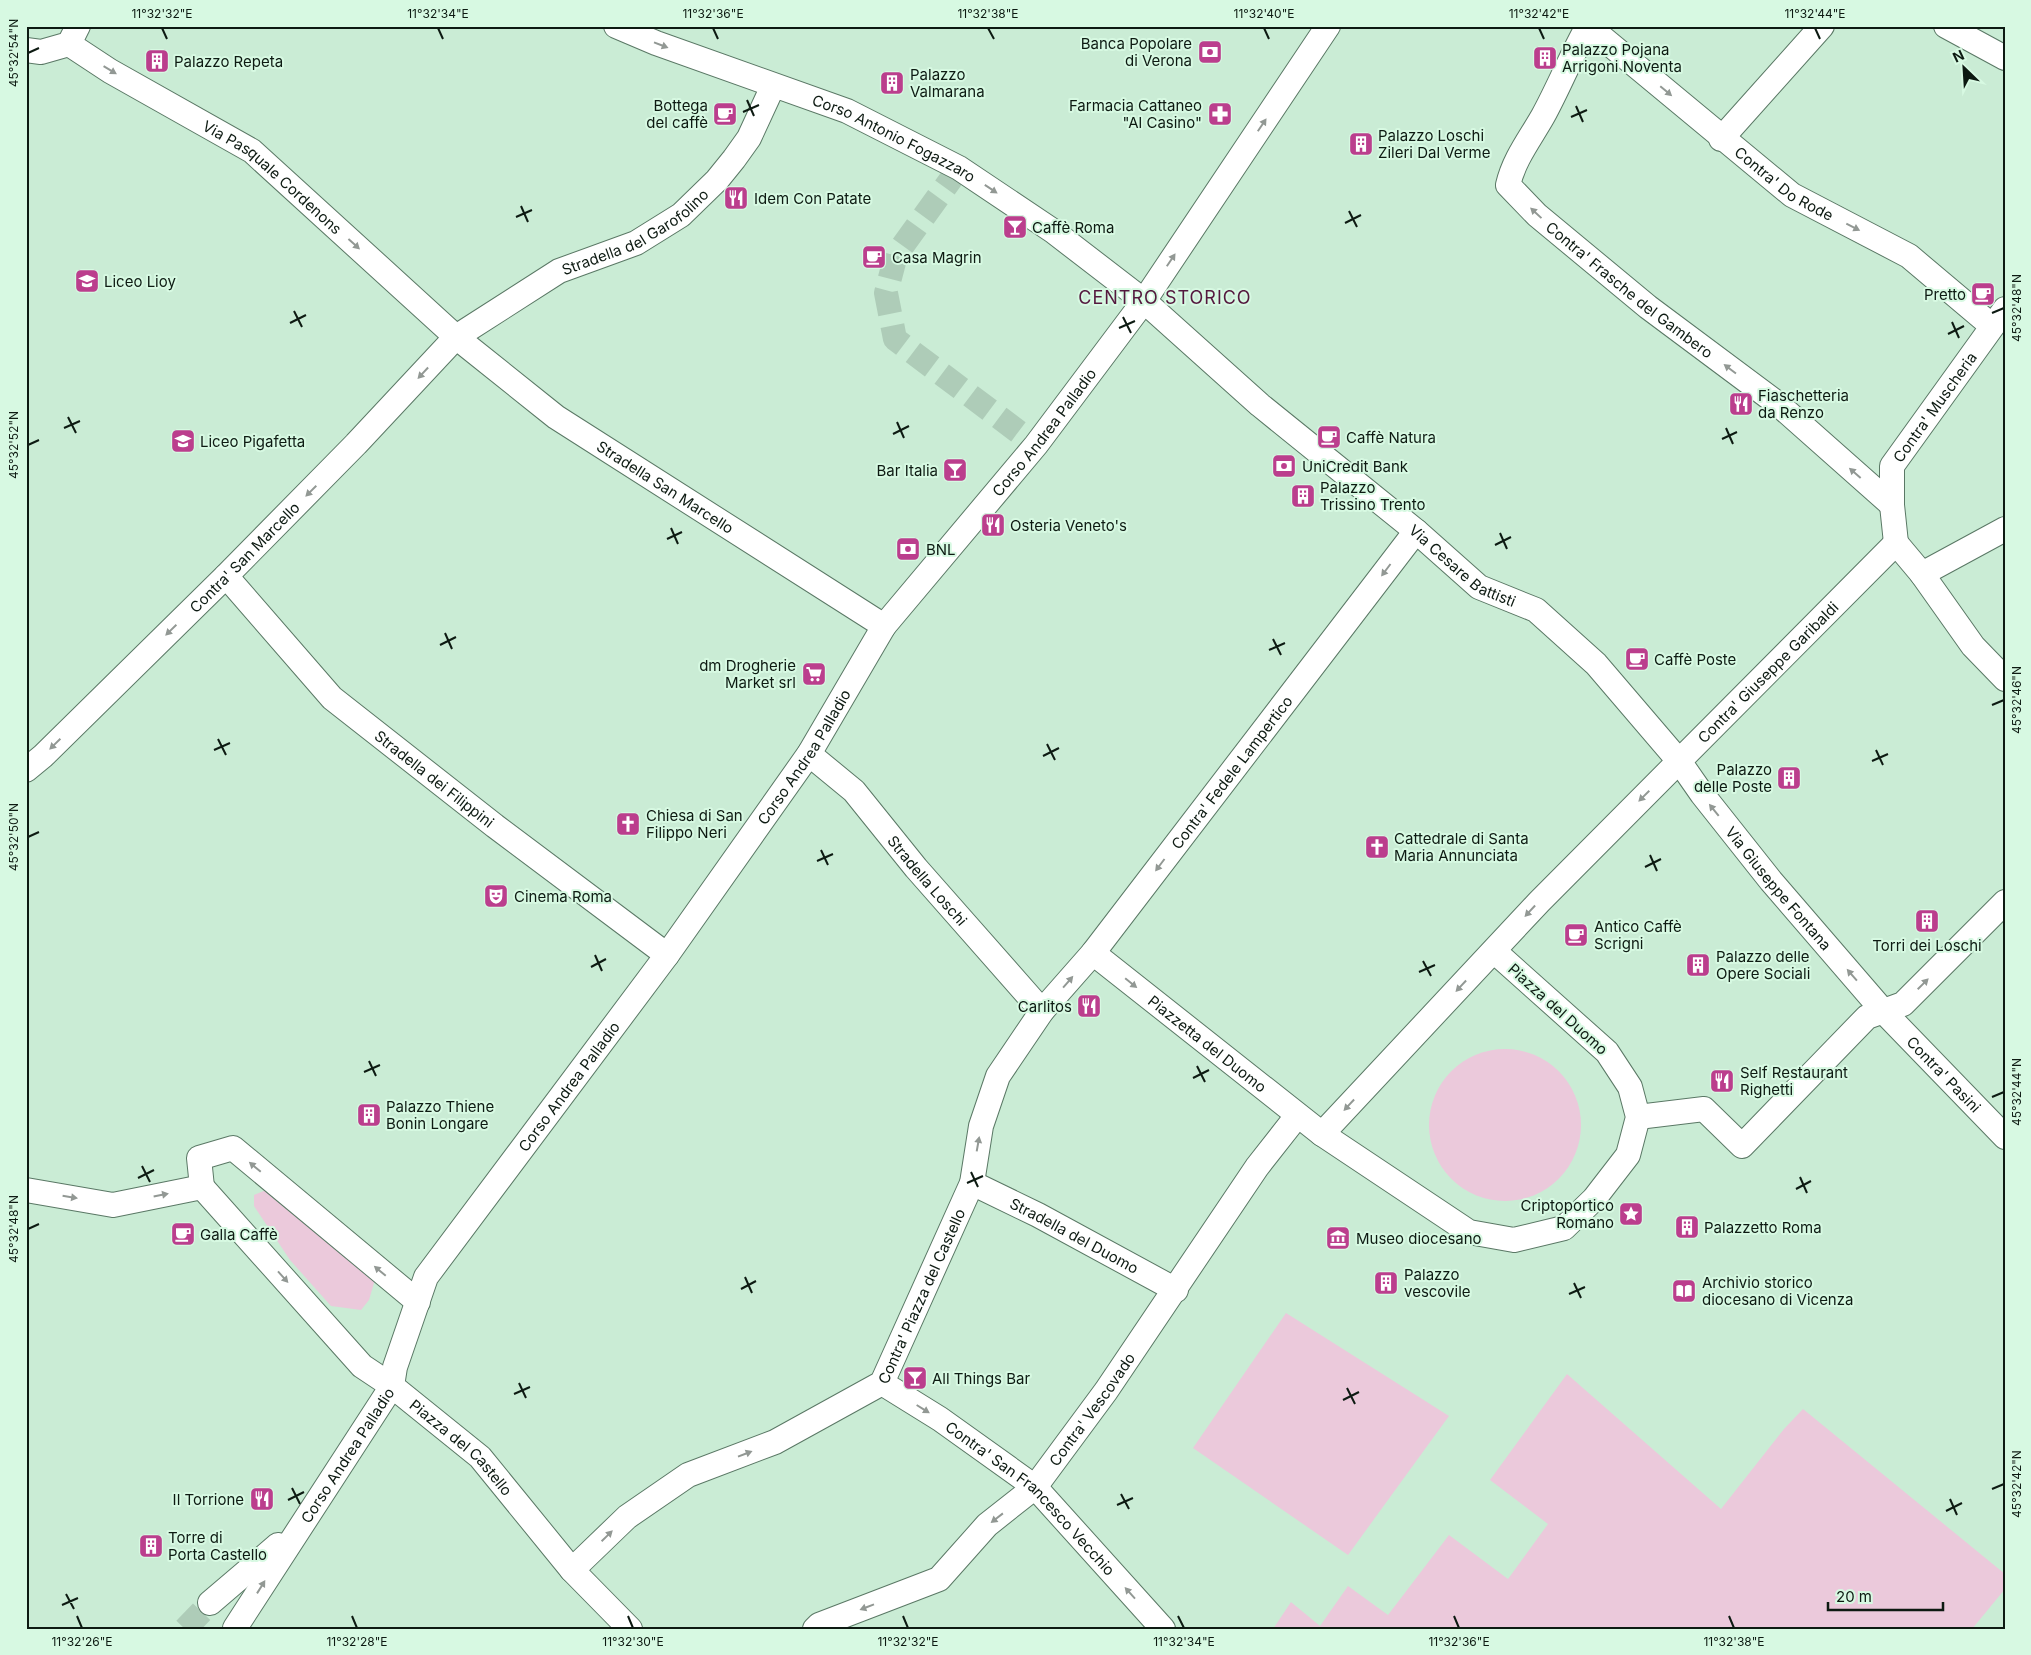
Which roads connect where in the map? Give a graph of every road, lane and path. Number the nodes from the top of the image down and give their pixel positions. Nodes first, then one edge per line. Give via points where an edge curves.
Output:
1 (616, 26) edge
2 (1328, 26) edge
3 (1588, 26) edge
4 (1822, 26) edge
5 (1946, 26) edge
6 (73, 35) edge
7 (26, 50) edge
8 (2002, 50) edge
9 (773, 86) junction
10 (1721, 139) junction
11 (1144, 301) junction
12 (1998, 317) edge
13 (456, 337) junction
14 (1892, 505) junction
15 (2005, 529) edge
16 (1416, 531) junction
17 (1896, 543) junction
18 (1922, 574) junction
19 (226, 576) junction
20 (884, 626) junction
21 (2005, 679) edge
22 (809, 754) junction
23 (1678, 761) junction
24 (26, 770) edge
25 (2005, 902) edge
26 (1494, 951) junction
27 (1093, 953) junction
28 (667, 955) junction
29 (1042, 1011) junction
30 (1884, 1012) junction
31 (1297, 1116) junction
32 (1638, 1117) junction
33 (1322, 1134) junction
34 (2005, 1137) edge
35 (972, 1183) junction
36 (202, 1187) junction
37 (26, 1190) edge
38 (1176, 1290) junction
39 (418, 1302) junction
40 (882, 1383) junction
41 (392, 1386) junction
42 (1035, 1487) junction
43 (297, 1530) junction
44 (572, 1570) junction
45 (210, 1603) tunnel mouth
46 (817, 1627) edge
47 (235, 1628) edge
48 (630, 1629) edge
49 (1163, 1629) edge

1 -> 9 street, Corso Antonio Fogazzaro
11 -> 2 street, Corso Andrea Palladio
3 -> 10 street, Contra' Do Rode
14 -> 3 street, Contra' Frasche del Gambero via 1778,404 1648,307 1537,215 1508,185 1512,169 1543,116
4 - 10 street
5 - 8 street
6 - 7 street via 41,52
6 -> 13 street, Via Pasquale Cordenons via 110,71 252,151
9 -> 11 street, Corso Antonio Fogazzaro via 847,111 959,168 1053,231
9 - 13 street, Stradella del Garofolino via 749,138 734,160 681,214 636,243 559,271
10 -> 12 street, Contra' Do Rode via 1792,195 1909,256
11 - 16 street, Via Cesare Battisti via 1260,405
11 - 20 street, Corso Andrea Palladio via 1036,445
12 - 14 street, Contra' Muscheria via 1892,466
13 -> 19 street, Contra' San Marcello
13 - 20 street, Stradella San Marcello via 556,418
14 - 17 street, Contra' Muscheria
15 - 18 street
16 - 23 street, Via Cesare Battisti via 1480,587 1536,610 1596,664
16 -> 27 street, Contra' Fedele Lampertico
17 - 18 street
17 - 23 street, Contra' Giuseppe Garibaldi
18 - 21 street via 1973,646
19 -> 24 street, Contra' San Marcello
19 - 28 street, Stradella dei Filippini via 332,698
20 - 22 street, Corso Andrea Palladio
22 - 28 street, Corso Andrea Palladio
22 - 29 street, Stradella Loschi via 854,791 916,868
23 -> 26 street, Contra' Giuseppe Garibaldi
30 -> 23 street, Via Giuseppe Fontana via 1772,881
30 -> 25 street via 1903,1004
26 - 32 street, Piazza del Duomo via 1607,1052 1630,1087
26 -> 33 street
29 -> 27 street, Contra' Fedele Lampertico
27 -> 31 street, Piazzetta del Duomo
28 - 39 street, Corso Andrea Palladio via 426,1277
35 -> 29 street, Contra' Piazza del Castello via 981,1126 998,1076
30 - 32 street via 1867,1017 1742,1146 1704,1109
30 - 34 street, Contra' Pasini
31 - 33 street, Piazzetta del Duomo
31 - 38 street, Contra' Vescovado via 1257,1167
32 - 33 street, Piazza del Duomo via 1628,1155 1594,1199 1564,1228 1514,1240 1469,1232
35 - 38 street, Stradella del Duomo
35 - 40 street, Contra' Piazza del Castello
37 -> 36 street via 113,1205
39 -> 36 street via 233,1148 199,1158
36 -> 41 street, Piazza del Castello via 362,1366
38 - 42 street, Contra' Vescovado
39 - 41 street, Corso Andrea Palladio via 395,1367
40 -> 42 street, Contra' San Francesco Vecchio via 940,1419
44 -> 40 street, Contra' Piazza del Castello via 627,1517 688,1475 775,1442
41 - 43 street, Corso Andrea Palladio
41 - 44 street, Piazza del Castello via 480,1457
42 -> 46 street, Contra' Vescovado via 987,1525 939,1579
49 -> 42 street, Contra' San Francesco Vecchio
43 - 45 street, Corso Andrea Palladio
47 -> 43 street, Corso Andrea Palladio
44 - 48 street, Piazza del Castello

